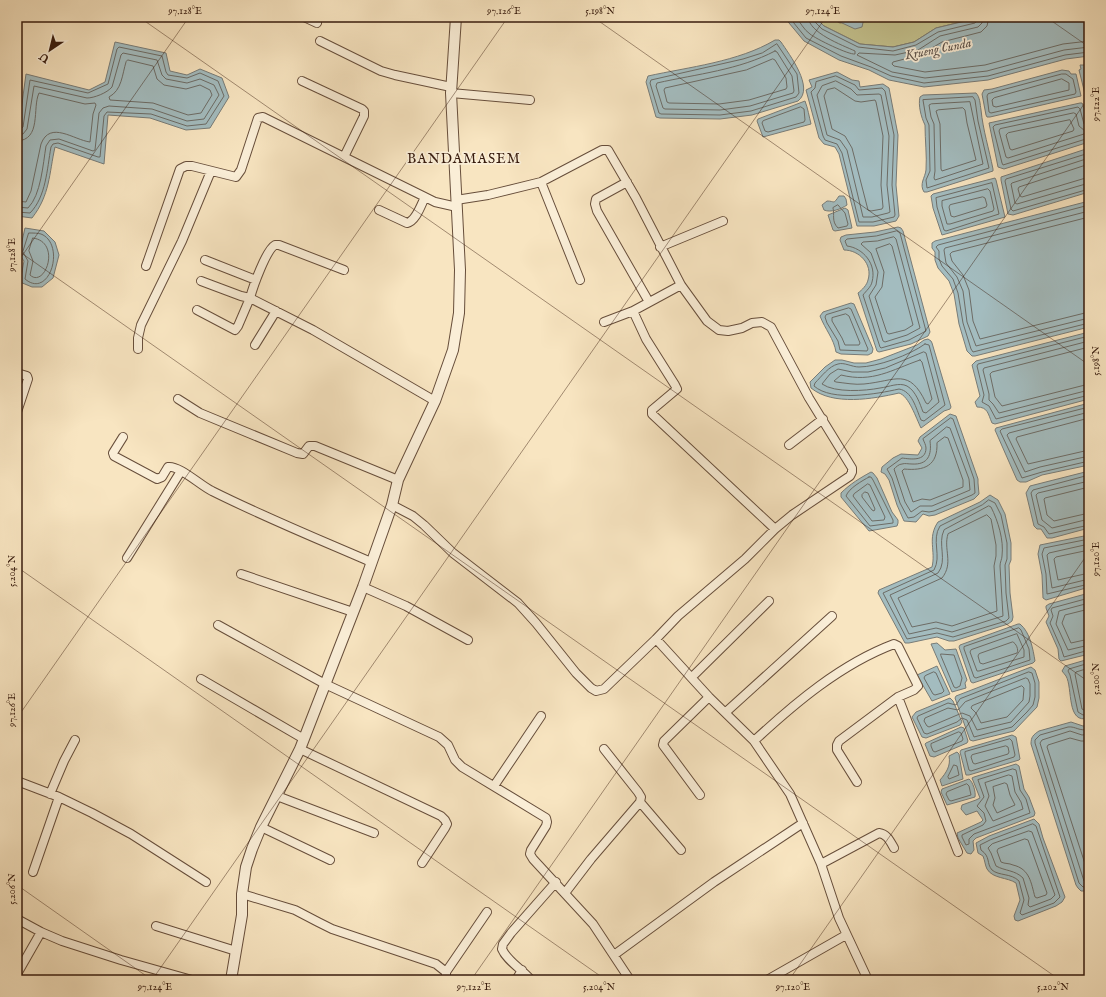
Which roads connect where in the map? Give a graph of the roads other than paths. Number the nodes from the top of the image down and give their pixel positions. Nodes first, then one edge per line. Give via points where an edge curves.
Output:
1 (304, 17) edge
2 (456, 17) edge
3 (317, 23) dead end
4 (320, 41) dead end
5 (302, 81) dead end
6 (451, 90) junction
7 (530, 100) dead end
8 (344, 157) junction
9 (211, 171) junction
10 (541, 182) junction
11 (627, 182) junction
12 (425, 197) junction
13 (457, 203) junction
14 (379, 210) dead end
15 (723, 221) dead end
16 (660, 247) junction
17 (204, 260) dead end
18 (146, 266) dead end
19 (344, 270) dead end
20 (256, 280) junction
21 (580, 280) dead end
22 (201, 281) dead end
23 (681, 285) junction
24 (250, 298) junction
25 (649, 302) junction
26 (197, 310) dead end
27 (276, 311) junction
28 (633, 311) junction
29 (604, 322) dead end
30 (255, 345) dead end
31 (138, 349) dead end
32 (17, 373) edge
33 (178, 399) dead end
34 (435, 401) junction
35 (17, 412) edge
36 (823, 419) junction
37 (123, 437) dead end
38 (788, 445) dead end
39 (181, 471) junction
40 (398, 480) junction
41 (392, 505) junction
42 (775, 529) junction
43 (127, 558) dead end
44 (371, 562) junction
45 (241, 574) dead end
46 (363, 587) junction
47 (769, 601) dead end
48 (353, 612) junction
49 (832, 616) dead end
50 (218, 625) dead end
51 (656, 639) junction
52 (468, 640) dead end
53 (692, 677) junction
54 (201, 679) dead end
55 (325, 684) junction
56 (709, 697) junction
57 (898, 697) junction
58 (726, 712) junction
59 (541, 716) dead end
60 (304, 739) junction
61 (75, 740) dead end
62 (754, 741) junction
63 (300, 749) junction
64 (604, 749) dead end
65 (17, 780) edge
66 (857, 782) dead end
67 (494, 786) junction
68 (50, 794) junction
69 (700, 795) dead end
70 (277, 796) junction
71 (59, 797) junction
72 (640, 802) junction
73 (803, 823) junction
74 (261, 827) junction
75 (374, 833) dead end
76 (894, 848) dead end
77 (682, 850) dead end
78 (958, 852) dead end
79 (330, 860) dead end
80 (422, 863) dead end
81 (821, 864) junction
82 (33, 872) dead end
83 (206, 882) dead end
84 (556, 882) junction
85 (565, 893) junction
86 (242, 894) junction
87 (487, 912) dead end
88 (17, 919) edge
89 (156, 926) dead end
90 (41, 932) junction
91 (846, 935) junction
92 (236, 951) junction
93 (614, 954) junction
94 (522, 970) junction
95 (446, 972) junction
96 (17, 974) edge
97 (192, 980) edge
98 (231, 980) edge
99 (444, 980) edge
100 (516, 980) edge
101 (531, 980) edge
102 (630, 980) edge
103 (767, 980) edge
104 (868, 980) edge

1 - 3 street
2 - 6 street
4 - 6 street via 388,73
5 - 8 street via 364,111
6 - 7 street
6 - 13 street
8 - 9 street via 261,117 258,118 238,175 233,177
8 - 12 street
9 - 18 street via 192,166 180,169
9 - 31 street via 182,241 141,325
10 - 11 street via 604,149 609,151
10 - 13 street
10 - 21 street
11 - 16 street
11 - 25 street via 596,199 595,204
12 - 13 street via 435,202
12 - 14 street via 414,219 407,223
13 - 34 street via 460,284 456,335
15 - 16 street
16 - 23 street
17 - 20 street
19 - 20 street via 275,245 270,250
20 - 24 street
22 - 24 street
23 - 25 street
23 - 36 street via 707,321 719,330 728,331 762,322 771,327
24 - 26 street via 235,330
24 - 27 street
25 - 28 street
27 - 30 street
27 - 34 street
28 - 29 street
28 - 42 street via 646,339 677,389 652,410 652,414
32 - 35 street via 26,376 28,380
33 - 40 street via 200,413 297,453 303,454 309,446 315,446
34 - 40 street
36 - 38 street
36 - 42 street via 852,472 850,476
37 - 39 street via 113,453 116,457 157,479 162,477 168,467 175,467
39 - 43 street
39 - 44 street via 209,489 261,515
40 - 41 street
41 - 44 street
41 - 51 street via 413,516 453,553 518,603 576,673 596,691 604,689
42 - 51 street
44 - 46 street
45 - 48 street
46 - 48 street
46 - 52 street via 406,606
47 - 53 street
48 - 55 street
49 - 58 street
50 - 55 street
51 - 53 street
53 - 56 street
54 - 60 street
55 - 60 street
55 - 67 street via 439,737 448,745 462,767
56 - 58 street
56 - 69 street via 662,745
57 - 62 street via 918,686 898,646 894,644 866,655 848,666 793,706
57 - 66 street via 837,745
57 - 78 street
58 - 62 street
59 - 67 street
60 - 63 street
61 - 68 street
62 - 73 street via 790,794
63 - 70 street
63 - 80 street via 441,816 447,824 446,828
64 - 72 street via 638,792
65 - 68 street
67 - 84 street via 546,818 546,826 530,854
68 - 71 street
70 - 74 street
70 - 75 street
71 - 82 street
71 - 83 street via 131,834
72 - 77 street
72 - 85 street
73 - 81 street
73 - 93 street via 714,882
74 - 79 street
74 - 86 street via 246,867
76 - 81 street via 886,836 879,833
81 - 91 street
84 - 85 street
84 - 94 street via 503,944 504,955
85 - 93 street via 593,924
86 - 92 street via 242,915
86 - 95 street via 295,910 332,928 436,964
87 - 95 street
88 - 90 street
89 - 92 street
90 - 96 street
90 - 97 street via 121,960
91 - 103 street
91 - 104 street
92 - 98 street
93 - 102 street
94 - 100 street
94 - 101 street
95 - 99 street

